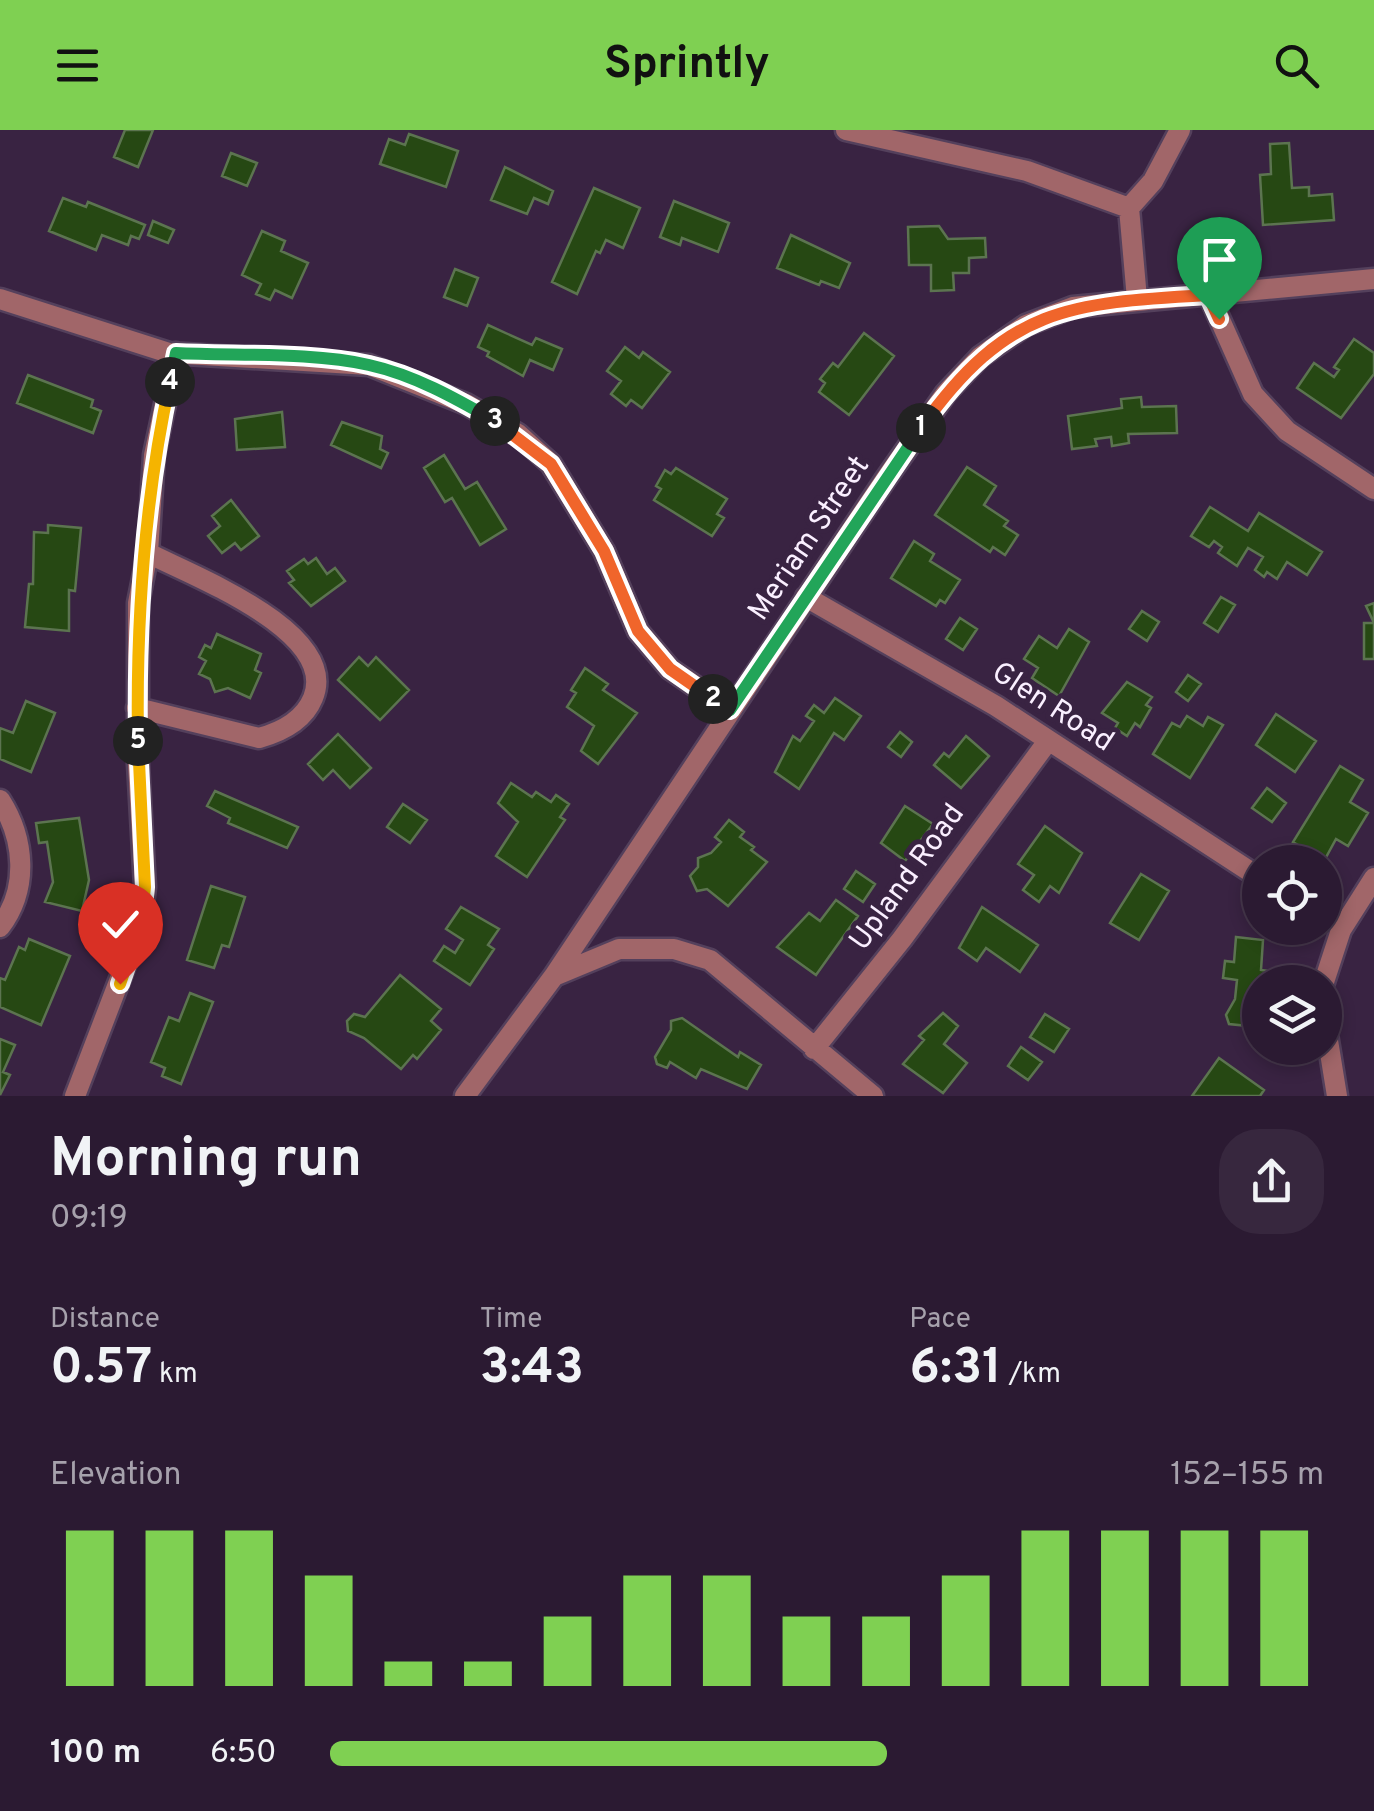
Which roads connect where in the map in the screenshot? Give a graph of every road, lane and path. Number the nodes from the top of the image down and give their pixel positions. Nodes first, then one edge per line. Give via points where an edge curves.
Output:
1 (846, 130) edge
2 (1180, 130) edge
3 (1129, 208) junction
4 (1374, 279) edge
5 (1208, 295) junction
6 (0, 298) edge
7 (1138, 299) junction
8 (176, 353) junction
9 (1374, 489) edge
10 (148, 553) junction
11 (806, 597) junction
12 (137, 708) junction
13 (730, 710) junction
14 (1048, 741) junction
15 (0, 800) edge
16 (1242, 866) edge
17 (1374, 878) edge
18 (1342, 915) edge
19 (0, 927) edge
20 (554, 976) junction
21 (814, 1049) junction
22 (1333, 1065) edge
23 (75, 1096) edge
24 (465, 1096) edge
25 (873, 1096) edge
26 (1338, 1096) edge

1 - 3 street via 1027,171
2 - 3 street via 1154,181
3 - 7 street
4 - 5 street, Meriam Street
5 - 7 street, Meriam Street
5 - 9 street via 1262,404 1287,431
6 - 8 street
7 - 11 street, Meriam Street via 1047,316 1003,337 980,357 946,393
8 - 10 street via 154,455
8 - 13 street via 370,365 423,383 518,434 578,502 638,631 670,669
10 - 12 street via 138,603
10 - 12 street via 300,640 316,670 315,692 307,711 260,738
11 - 13 street, Meriam Street
11 - 14 street, Glen Road
12 - 23 street via 141,924
13 - 20 street, Meriam Street
14 - 16 street, Glen Road
14 - 21 street, Upland Road
15 - 19 street via 21,843 16,900
17 - 18 street
20 - 21 street via 619,949 674,949 710,960
20 - 24 street, Meriam Street
21 - 25 street
22 - 26 street

